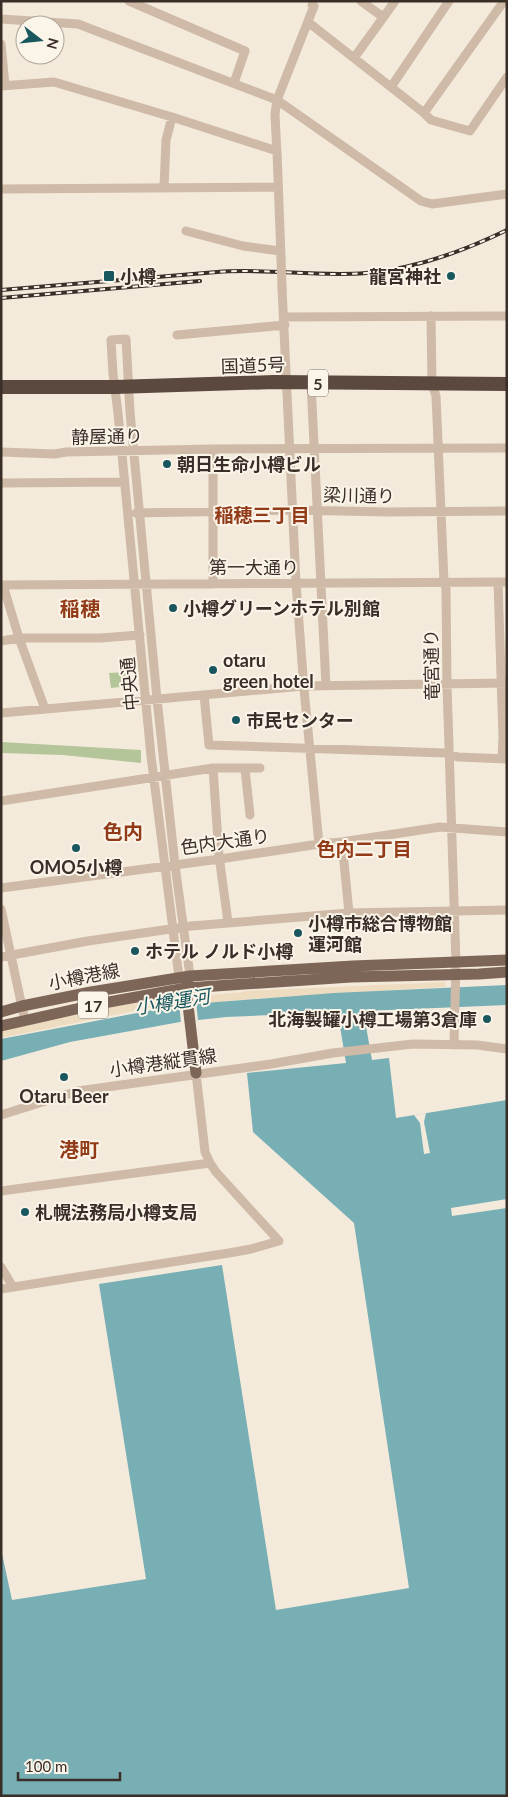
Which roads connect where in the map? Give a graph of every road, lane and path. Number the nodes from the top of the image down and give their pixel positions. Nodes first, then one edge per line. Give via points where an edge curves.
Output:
1 (129, 1) edge
2 (361, 1) edge
3 (395, 1) edge
4 (449, 1) edge
5 (504, 1) edge
6 (312, 5) dead end
7 (383, 17) junction
8 (1, 19) edge
9 (308, 22) junction
10 (1, 44) edge
11 (354, 58) junction
12 (507, 77) edge
13 (234, 83) junction
14 (3, 86) edge
15 (391, 87) junction
16 (278, 100) junction
17 (424, 113) junction
18 (172, 117) junction
19 (277, 155) junction
20 (278, 187) junction
21 (164, 188) junction
22 (1, 189) edge
23 (507, 194) edge
24 (186, 231) dead end
25 (281, 254) junction
26 (431, 316) junction
27 (507, 316) edge
28 (284, 321) junction
29 (177, 335) dead end
30 (288, 382) junction
31 (311, 383) junction
32 (432, 384) junction
33 (507, 384) edge
34 (1, 387) edge
35 (115, 387) junction
36 (129, 387) junction
37 (507, 448) edge
38 (213, 449) junction
39 (291, 449) junction
40 (314, 449) junction
41 (437, 449) junction
42 (1, 452) edge
43 (121, 452) junction
44 (134, 452) junction
45 (124, 482) junction
46 (1, 483) edge
47 (292, 510) junction
48 (317, 510) junction
49 (214, 511) junction
50 (507, 511) edge
51 (440, 512) junction
52 (128, 513) junction
53 (140, 514) junction
54 (444, 582) junction
55 (502, 582) edge
56 (296, 583) junction
57 (321, 583) junction
58 (135, 584) junction
59 (146, 584) junction
60 (213, 584) junction
61 (2, 585) edge
62 (140, 635) junction
63 (19, 638) junction
64 (1, 641) edge
65 (503, 683) edge
66 (447, 684) junction
67 (304, 686) junction
68 (326, 686) junction
69 (204, 694) junction
70 (157, 699) junction
71 (146, 700) junction
72 (45, 709) junction
73 (1, 713) edge
74 (310, 748) junction
75 (450, 754) junction
76 (504, 759) edge
77 (214, 768) junction
78 (260, 768) dead end
79 (245, 769) junction
80 (154, 776) junction
81 (165, 776) junction
82 (1, 801) edge
83 (250, 816) dead end
84 (453, 827) junction
85 (507, 832) edge
86 (342, 842) junction
87 (319, 844) junction
88 (220, 859) junction
89 (175, 865) junction
90 (165, 866) junction
91 (1, 888) edge
92 (1, 909) edge
93 (455, 910) junction
94 (507, 910) edge
95 (350, 913) junction
96 (228, 922) junction
97 (183, 927) junction
98 (173, 929) junction
99 (6, 956) edge
100 (507, 960) edge
101 (456, 968) junction
102 (507, 972) edge
103 (185, 976) junction
104 (186, 988) junction
105 (22, 1006) junction
106 (1, 1012) edge
107 (25, 1020) junction
108 (1, 1026) edge
109 (454, 1045) junction
110 (507, 1049) edge
111 (196, 1073) junction
112 (1, 1115) edge
113 (210, 1163) junction
114 (1, 1191) edge
115 (1, 1267) edge
116 (13, 1287) junction
117 (1, 1289) edge

1 - 13 street via 245,51
2 - 7 street
3 - 7 street
4 - 15 street
5 - 17 street
6 - 9 street
7 - 11 street
8 - 13 street via 78,24
9 - 11 street
9 - 16 street
10 - 14 street
11 - 15 street
12 - 17 street via 470,131 431,120
13 - 16 street
14 - 18 street via 54,82
15 - 17 street
16 - 19 street via 275,114
16 - 23 street via 420,201 432,204
18 - 19 street
18 - 21 street via 166,140
19 - 20 street
20 - 21 street
20 - 25 street
21 - 22 street
24 - 25 street
25 - 28 street, bridge
26 - 27 street
26 - 28 street
26 - 32 street, 竜宮通り
28 - 29 street
28 - 30 street
30 - 31 highway, 国道5号 / 5
30 - 36 highway, 国道5号 / 5
30 - 39 street
31 - 32 highway, 国道5号 / 5
31 - 40 street
32 - 33 highway, 国道5号 / 5
32 - 41 street, 竜宮通り via 436,396
34 - 35 highway, 国道5号 / 5
35 - 36 highway, 国道5号 / 5
35 - 36 street, 中央通 via 111,340 126,339
35 - 43 street, 中央通
36 - 44 street, 中央通
37 - 41 street, 静屋通り
38 - 39 street, 静屋通り
38 - 44 street, 静屋通り
38 - 49 street
39 - 40 street, 静屋通り
39 - 47 street
40 - 41 street, 静屋通り
40 - 48 street
41 - 51 street, 竜宮通り
42 - 43 street, 静屋通り
43 - 44 street, 静屋通り
43 - 45 street, 中央通
44 - 53 street, 中央通
45 - 46 street
45 - 52 street, 中央通
47 - 48 street, 梁川通り
47 - 49 street, 梁川通り
47 - 56 street
48 - 51 street, 梁川通り
48 - 57 street
49 - 53 street, 梁川通り
49 - 60 street
50 - 51 street, 梁川通り
51 - 54 street, 竜宮通り
52 - 53 street, 梁川通り
52 - 58 street, 中央通
53 - 59 street, 中央通
54 - 55 street, 第一大通り
54 - 57 street, 第一大通り
54 - 66 street, 竜宮通り
55 - 65 street
56 - 57 street, 第一大通り
56 - 60 street, 第一大通り
56 - 67 street
57 - 68 street
58 - 59 street, 第一大通り
58 - 61 street, 第一大通り
58 - 62 street, 中央通
59 - 60 street, 第一大通り
59 - 70 street, 中央通
61 - 63 street
62 - 63 street
62 - 71 street, 中央通
63 - 64 street
63 - 72 street
65 - 66 street
65 - 76 street
66 - 68 street
66 - 75 street, 竜宮通り
67 - 68 street
67 - 69 street
67 - 74 street
69 - 70 street
69 - 74 street via 208,745
70 - 71 street
70 - 81 street, 中央通
71 - 72 street
71 - 80 street, 中央通
72 - 73 street
74 - 75 street
74 - 87 street
75 - 76 street
75 - 84 street, 竜宮通り
77 - 79 street
77 - 81 street
77 - 88 street
78 - 79 street
79 - 83 street
80 - 81 street
80 - 82 street
80 - 90 street, 中央通
81 - 89 street, 中央通
84 - 85 street, 色内大通り
84 - 86 street, 色内大通り
84 - 93 street, 竜宮通り
86 - 87 street, 色内大通り
86 - 95 street
87 - 88 street, 色内大通り
88 - 89 street, 色内大通り
88 - 96 street
89 - 90 street, 色内大通り
89 - 97 street, 中央通
90 - 91 street, 色内大通り
90 - 98 street, 中央通
92 - 99 street
93 - 94 street
93 - 95 street
93 - 101 street, 竜宮通り
95 - 96 street
96 - 97 street
97 - 98 street
97 - 103 street, 中央通
98 - 99 street
98 - 103 street, 中央通
99 - 105 street
100 - 101 main road
101 - 102 main road via 480,974
101 - 103 main road, 小樽港線 via 353,966
101 - 104 main road, 小樽港線
101 - 109 street, 竜宮通り
103 - 104 main road
103 - 105 main road, 小樽港線 / 17
104 - 107 main road, 小樽港線 / 17
104 - 111 main road
105 - 106 main road, 小樽港線 / 17
105 - 107 street
107 - 108 main road, 小樽港線 / 17
109 - 110 street
109 - 111 street, 小樽港縦貫線 via 413,1044
111 - 112 street, 小樽港縦貫線 via 78,1091
111 - 113 street via 205,1152
113 - 114 street
113 - 116 street via 279,1241 237,1252
115 - 116 street
116 - 117 street

